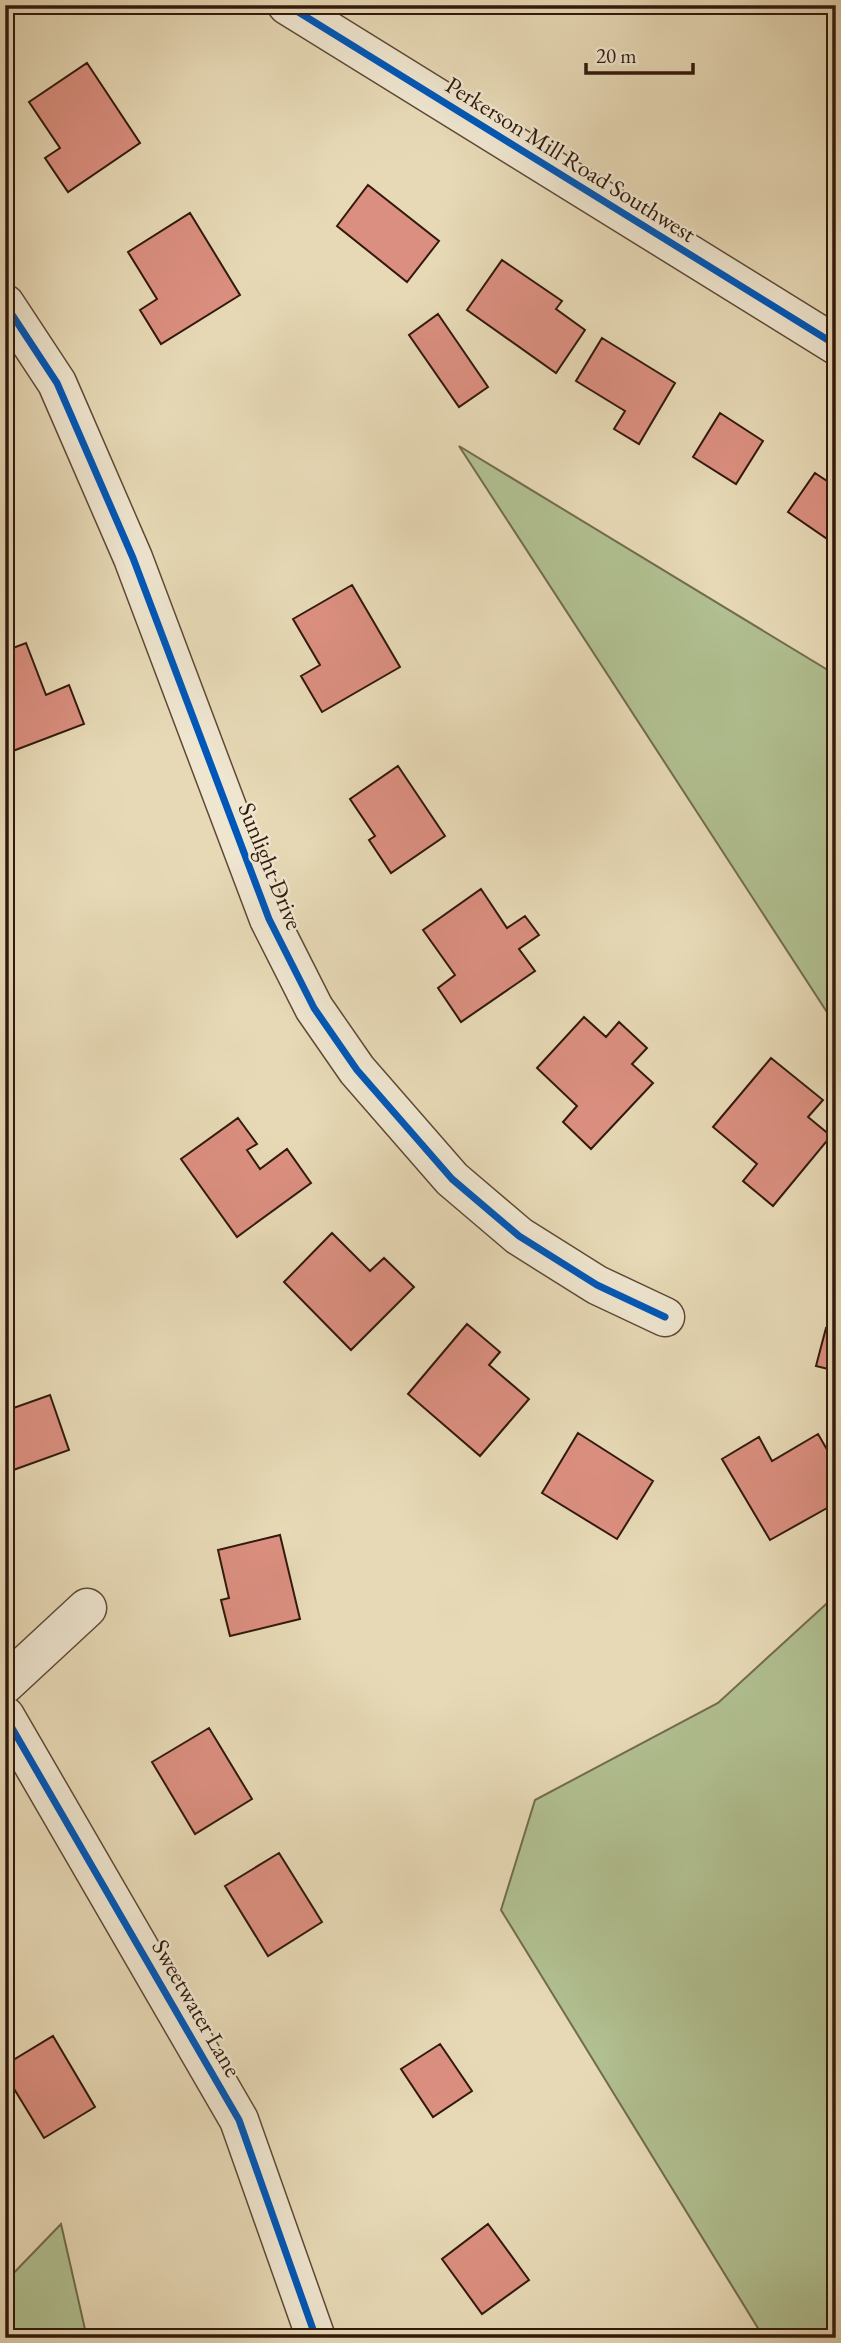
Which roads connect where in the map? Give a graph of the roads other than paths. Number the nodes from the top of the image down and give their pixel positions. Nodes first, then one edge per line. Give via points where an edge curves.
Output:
1 (287, 5) edge
2 (5, 304) edge
3 (836, 345) edge
4 (665, 1317) dead end
5 (87, 1608) dead end
6 (5, 1684) edge
7 (5, 1716) edge
8 (316, 2338) edge

1 - 3 street, Perkerson Mill Road Southwest
2 - 4 street, Sunlight Drive via 57,383 134,558 269,919 314,1008 357,1070 452,1179 519,1236 597,1285
5 - 6 street
7 - 8 street, Sweetwater Lane via 239,2120

